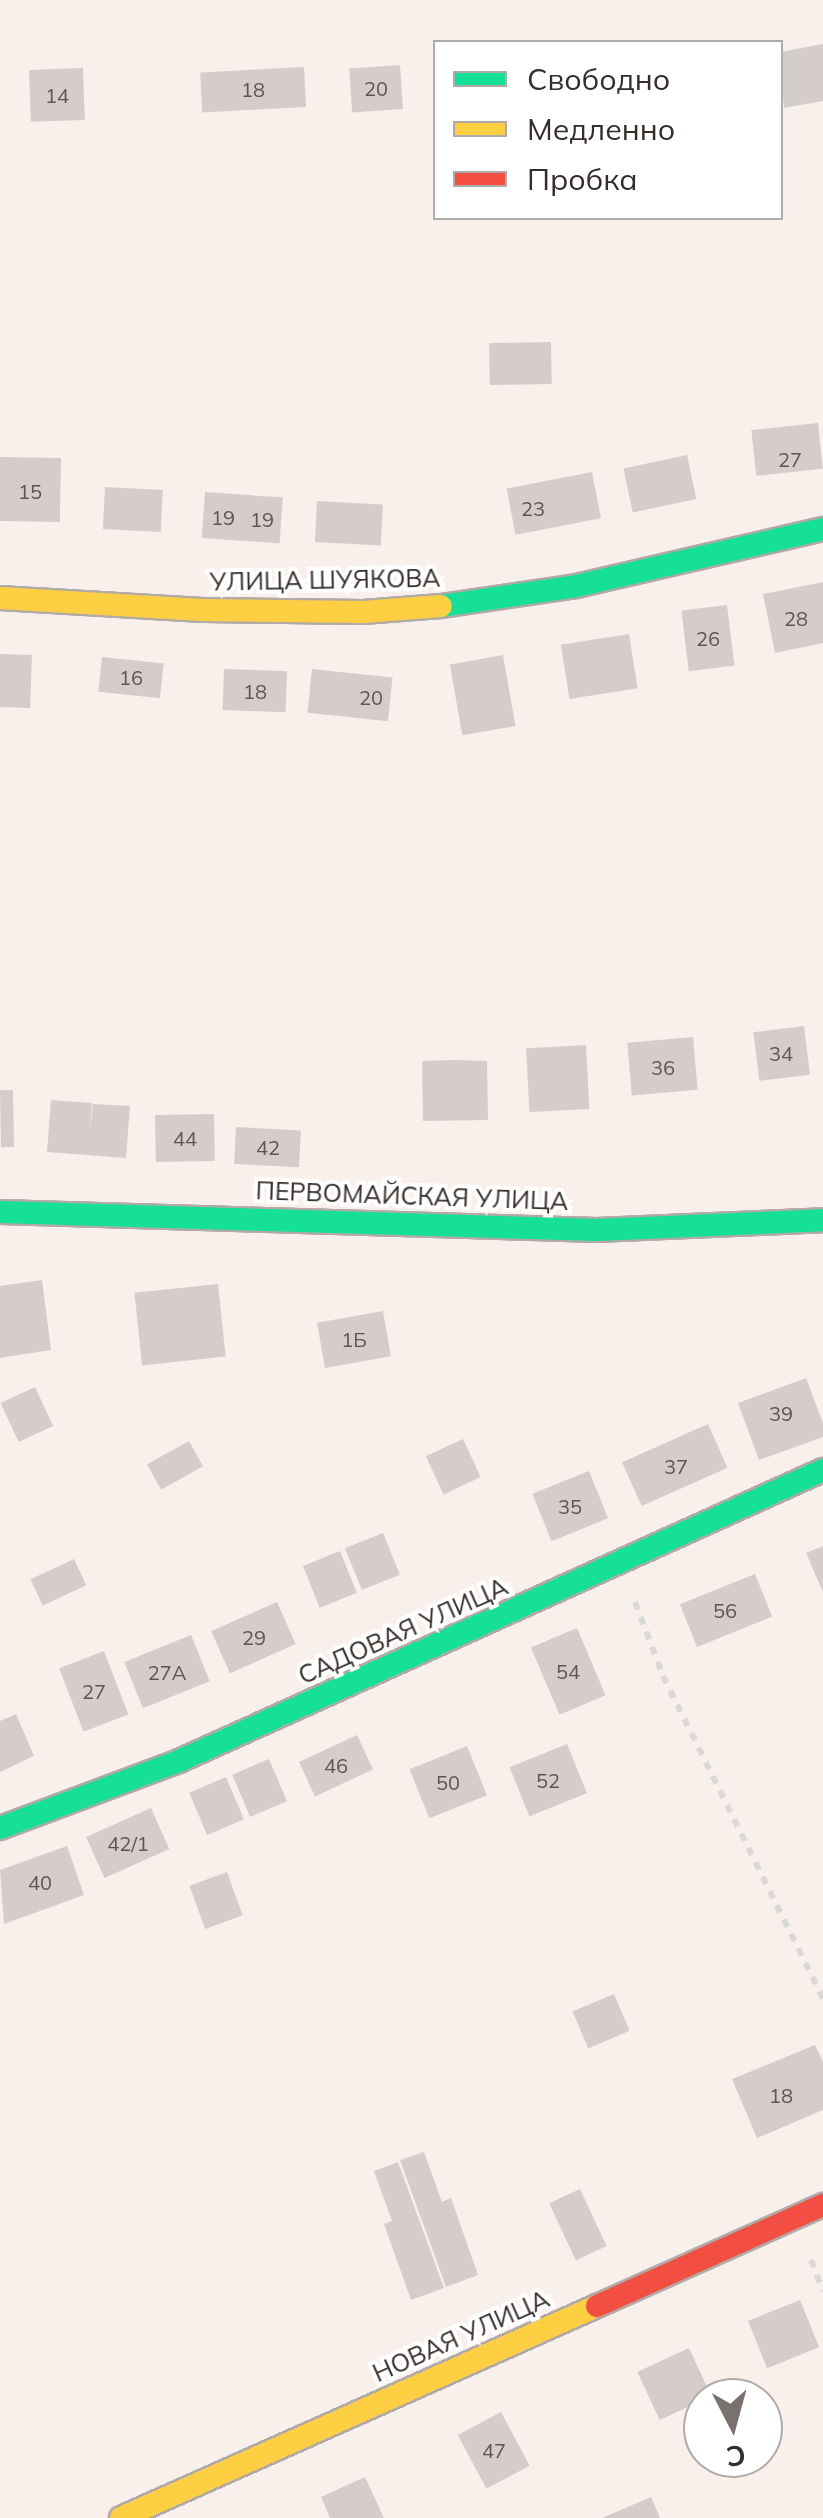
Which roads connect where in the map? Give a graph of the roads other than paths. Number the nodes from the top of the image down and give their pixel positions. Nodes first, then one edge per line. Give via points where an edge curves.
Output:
1 (823, 528) edge
2 (0, 598) edge
3 (0, 1212) edge
4 (823, 1220) edge
5 (823, 1470) edge
6 (0, 1828) edge
7 (823, 2205) edge
8 (122, 2518) edge

1 - 2 street, УЛИЦА ШУЯКОВА via 576,586 465,604 363,612 203,610
3 - 4 street, ПЕРВОМАЙСКАЯ УЛИЦА via 598,1230
5 - 6 street, САДОВАЯ УЛИЦА via 179,1761
7 - 8 street, НОВАЯ УЛИЦА

